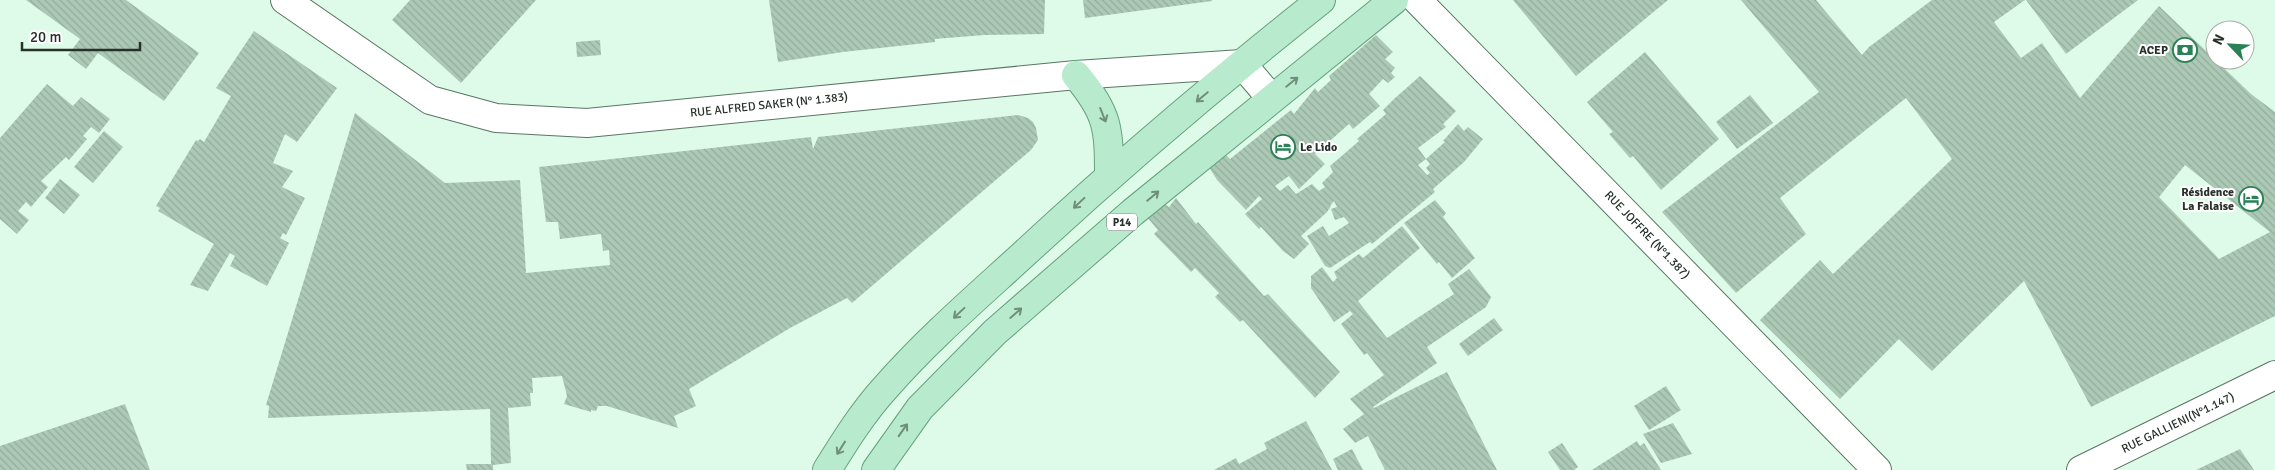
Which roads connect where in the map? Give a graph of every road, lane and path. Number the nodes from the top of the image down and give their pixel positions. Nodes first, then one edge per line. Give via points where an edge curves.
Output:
1 (284, 0) edge
2 (1321, 0) edge
3 (1394, 0) edge
4 (1417, 0) edge
5 (1242, 64) junction
6 (1076, 75) junction
7 (1271, 98) junction
8 (1109, 176) junction
9 (2275, 375) edge
10 (827, 470) edge
11 (876, 470) edge
12 (1877, 470) edge
13 (2081, 470) edge

1 - 6 street, RUE ALFRED SAKER (N° 1.383) via 430,100 496,118 587,123
2 - 5 main road
7 -> 3 main road, P14
4 - 12 street, RUE JOFFRE (N°1.387)
5 - 6 street, RUE ALFRED SAKER (N° 1.383)
5 - 7 street
5 -> 8 main road
6 -> 8 main road via 1093,95 1105,119 1109,140
11 -> 7 main road, P14 via 920,408 995,332
8 -> 10 main road via 924,346 884,388 850,432
9 - 13 street, RUE GALLIENI(N°1.147)

